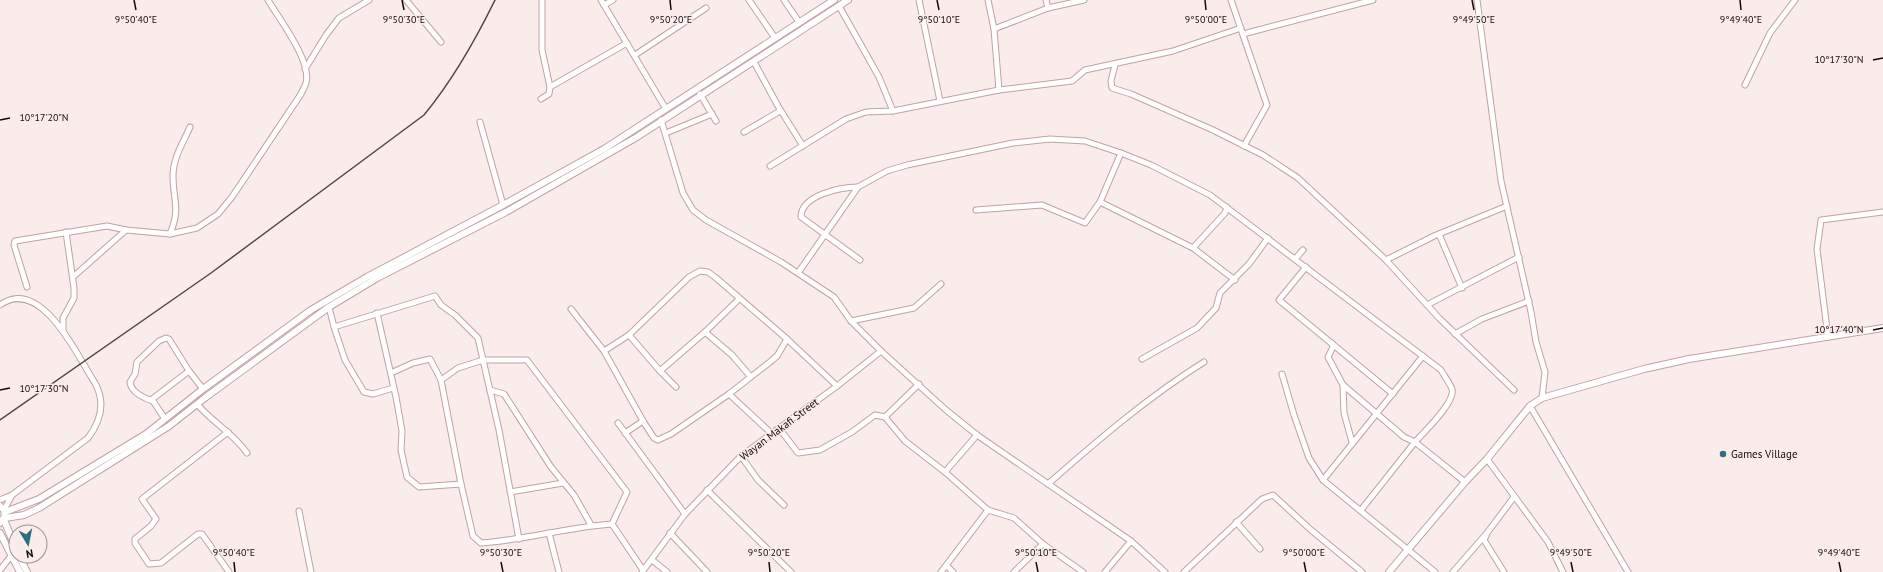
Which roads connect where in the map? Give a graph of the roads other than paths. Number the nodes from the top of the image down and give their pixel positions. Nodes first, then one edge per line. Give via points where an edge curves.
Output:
1 (268, 0) edge
2 (369, 0) edge
3 (406, 0) edge
4 (542, 0) edge
5 (601, 0) edge
6 (612, 0) edge
7 (749, 0) edge
8 (784, 0) edge
9 (834, 0) edge
10 (848, 0) edge
11 (919, 0) edge
12 (988, 0) edge
13 (1046, 0) edge
14 (1084, 0) edge
15 (1231, 0) edge
16 (1373, 0) edge
17 (1476, 0) edge
18 (1795, 0) edge
19 (604, 5) junction
20 (839, 6) junction
21 (706, 8) dead end
22 (1048, 8) junction
23 (799, 22) junction
24 (1241, 28) junction
25 (994, 29) junction
26 (1243, 34) junction
27 (775, 38) junction
28 (441, 42) dead end
29 (627, 42) junction
30 (635, 55) junction
31 (754, 62) junction
32 (1115, 65) junction
33 (306, 69) junction
34 (1745, 85) dead end
35 (550, 87) junction
36 (999, 90) junction
37 (700, 94) junction
38 (541, 100) dead end
39 (940, 101) junction
40 (666, 109) junction
41 (780, 110) junction
42 (893, 111) junction
43 (712, 114) junction
44 (661, 120) junction
45 (716, 121) dead end
46 (480, 122) dead end
47 (190, 127) dead end
48 (744, 132) dead end
49 (666, 133) junction
50 (803, 146) junction
51 (1244, 146) junction
52 (1121, 153) junction
53 (770, 166) dead end
54 (567, 173) junction
55 (858, 187) junction
56 (1100, 202) junction
57 (503, 205) junction
58 (1507, 206) junction
59 (1227, 207) junction
60 (976, 210) dead end
61 (1883, 212) edge
62 (126, 230) junction
63 (66, 232) junction
64 (170, 234) junction
65 (1439, 234) junction
66 (824, 236) junction
67 (1268, 238) junction
68 (1193, 248) junction
69 (1303, 250) dead end
70 (1519, 257) junction
71 (1295, 259) junction
72 (860, 260) dead end
73 (1386, 260) junction
74 (1306, 267) junction
75 (798, 273) junction
76 (73, 277) junction
77 (1235, 280) junction
78 (941, 284) dead end
79 (27, 287) dead end
80 (1462, 288) junction
81 (739, 299) junction
82 (335, 300) junction
83 (1529, 301) junction
84 (0, 305) edge
85 (1427, 305) junction
86 (329, 307) junction
87 (571, 309) dead end
88 (377, 313) junction
89 (851, 321) junction
90 (334, 327) junction
91 (1883, 328) edge
92 (63, 332) junction
93 (705, 332) junction
94 (1455, 334) junction
95 (629, 335) junction
96 (1828, 337) junction
97 (787, 339) junction
98 (1332, 343) junction
99 (604, 350) junction
100 (881, 351) junction
101 (1423, 356) junction
102 (1142, 358) dead end
103 (482, 360) junction
104 (1204, 362) dead end
105 (660, 370) junction
106 (189, 371) junction
107 (391, 373) junction
108 (1282, 374) dead end
109 (750, 376) junction
110 (441, 380) junction
111 (919, 384) junction
112 (1343, 384) junction
113 (837, 386) junction
114 (676, 387) dead end
115 (393, 388) junction
116 (203, 389) junction
117 (490, 390) junction
118 (1514, 390) dead end
119 (729, 394) junction
120 (1393, 394) junction
121 (1542, 398) junction
122 (151, 400) junction
123 (197, 404) junction
124 (1530, 406) junction
125 (1376, 414) junction
126 (885, 418) junction
127 (165, 419) junction
128 (643, 422) junction
129 (618, 423) dead end
130 (779, 428) junction
131 (228, 432) junction
132 (625, 432) junction
133 (771, 434) junction
134 (977, 435) junction
135 (1352, 442) junction
136 (1415, 442) junction
137 (247, 453) dead end
138 (741, 456) junction
139 (1487, 460) junction
140 (945, 472) junction
141 (1322, 480) junction
142 (1465, 482) junction
143 (563, 483) junction
144 (461, 484) junction
145 (1048, 484) junction
146 (707, 490) junction
147 (510, 492) junction
148 (12, 495) junction
149 (1514, 497) junction
150 (0, 500) edge
151 (784, 506) dead end
152 (988, 510) junction
153 (1360, 510) junction
154 (299, 511) dead end
155 (685, 514) junction
156 (3, 515) edge
157 (1236, 522) junction
158 (612, 524) junction
159 (591, 525) junction
160 (8, 528) edge
161 (0, 533) edge
162 (549, 533) junction
163 (1487, 533) junction
164 (670, 534) junction
165 (519, 539) junction
166 (1131, 541) junction
167 (1043, 544) junction
168 (1260, 549) dead end
169 (1410, 549) junction
170 (8, 550) edge
171 (8, 560) edge
172 (652, 560) junction
173 (947, 566) junction
174 (0, 570) edge
175 (642, 571) edge
176 (229, 572) edge
177 (311, 572) edge
178 (559, 572) edge
179 (667, 572) edge
180 (707, 572) edge
181 (791, 572) edge
182 (941, 572) edge
183 (953, 572) edge
184 (1014, 572) edge
185 (1083, 572) edge
186 (1105, 572) edge
187 (1165, 572) edge
188 (1184, 572) edge
189 (1362, 572) edge
190 (1389, 572) edge
191 (1436, 572) edge
192 (1453, 572) edge
193 (1504, 572) edge
194 (1563, 572) edge
195 (1628, 572) edge

1 - 33 street via 300,52
2 - 33 street via 339,18
3 - 28 street
4 - 35 street via 542,50
5 - 19 street
6 - 19 street
7 - 27 street
8 - 23 street
9 - 23 street
10 - 20 street
11 - 39 street
12 - 25 street
13 - 22 street
14 - 22 street
15 - 24 street
16 - 26 street
17 - 58 street via 1500,173
18 - 34 street via 1770,33
19 - 29 street
20 - 31 street
20 - 42 street via 879,77
21 - 30 street
22 - 25 street
23 - 27 street
24 - 26 street
24 - 32 street via 1173,51
25 - 36 street
26 - 51 street via 1267,105
27 - 40 street
29 - 30 street
29 - 35 street
30 - 40 street
31 - 37 street
31 - 41 street
32 - 36 street via 1085,70 1072,81
32 - 51 street via 1112,88 1131,94
33 - 64 street via 307,82 301,94 232,198 218,214 197,228
35 - 38 street via 549,94
36 - 39 street
37 - 43 street
37 - 44 street
39 - 42 street
40 - 54 street
41 - 48 street
41 - 50 street
42 - 50 street via 866,112 846,119
43 - 45 street
43 - 49 street
44 - 49 street
44 - 54 street via 637,137
46 - 57 street
47 - 64 street via 181,143 173,171 177,210
49 - 75 street via 683,193 693,210
50 - 53 street
51 - 73 street via 1298,178
52 - 55 street via 1085,141 1050,139 1013,143 907,165
52 - 56 street
52 - 59 street via 1183,180
54 - 57 street
54 - 82 street via 506,212
55 - 66 street
55 - 66 street via 840,188 811,200 802,210 800,217
56 - 60 street via 1085,223 1042,205
56 - 68 street
57 - 82 street via 367,277
58 - 65 street
58 - 70 street
59 - 67 street
59 - 68 street via 1225,213
61 - 96 street via 1821,220 1817,249
62 - 63 street via 107,226
62 - 64 street
62 - 76 street
63 - 76 street
63 - 79 street via 15,241
65 - 73 street
65 - 80 street
66 - 72 street
66 - 75 street
67 - 71 street
67 - 77 street
68 - 77 street
69 - 71 street
70 - 80 street
70 - 83 street
71 - 74 street
73 - 85 street
74 - 98 street via 1279,300
74 - 101 street
75 - 89 street via 834,297
76 - 92 street via 74,298 63,318
77 - 102 street via 1220,293 1216,308 1197,328
78 - 89 street via 914,308
80 - 85 street
81 - 93 street
81 - 95 street via 708,272 700,271 689,277
81 - 97 street
82 - 86 street
82 - 116 street via 310,310
83 - 94 street via 1482,319
83 - 121 street via 1536,342 1545,372
84 - 92 street via 13,299 34,302 45,310
85 - 94 street
86 - 90 street
86 - 123 street
87 - 99 street
88 - 90 street
88 - 103 street via 435,296 441,305 478,338
88 - 107 street
89 - 100 street
90 - 115 street via 345,360 364,392 373,394
91 - 96 street
92 - 148 street via 99,390 102,407 100,418 88,438
93 - 105 street
93 - 109 street via 732,355
94 - 118 street
95 - 99 street
95 - 105 street
96 - 121 street via 1689,359
97 - 109 street via 776,356
97 - 113 street
98 - 112 street via 1333,347 1328,357
98 - 120 street
99 - 128 street
100 - 111 street
100 - 113 street, Wayan Makafi Street
101 - 120 street
101 - 136 street via 1441,370 1452,389 1452,396 1447,406
103 - 110 street via 458,368
103 - 117 street
103 - 158 street via 527,360 627,492
104 - 145 street via 1175,380 1111,429
105 - 114 street
106 - 116 street
106 - 122 street
106 - 122 street via 169,339 159,341 137,362 135,374 130,382 133,389 147,401
107 - 110 street via 430,359
107 - 115 street
108 - 141 street via 1309,458
109 - 119 street
110 - 144 street
111 - 126 street
111 - 134 street
112 - 125 street
112 - 135 street via 1344,413
113 - 130 street, Wayan Makafi Street
115 - 144 street via 402,431 401,450 407,477 420,487
116 - 127 street
117 - 143 street via 504,394
117 - 147 street
119 - 128 street via 662,439 654,438
119 - 133 street
120 - 125 street
121 - 124 street
122 - 127 street
123 - 131 street
123 - 156 street via 169,426 39,508 24,515
124 - 139 street
124 - 195 street
125 - 135 street
125 - 136 street via 1404,437
126 - 130 street via 875,415 820,450 798,453
126 - 140 street via 905,441
127 - 156 street via 146,434 39,499
128 - 132 street
129 - 132 street
130 - 133 street, Wayan Makafi Street
131 - 137 street
131 - 176 street via 142,499 156,519 135,539 135,543 149,564 154,565 161,563 198,534 202,534
132 - 155 street
133 - 138 street, Wayan Makafi Street
134 - 140 street
134 - 145 street
135 - 141 street
136 - 142 street
136 - 153 street
138 - 146 street, Wayan Makafi Street
138 - 151 street via 758,480
139 - 142 street
139 - 149 street
140 - 152 street
141 - 153 street
142 - 169 street
143 - 147 street
143 - 159 street
144 - 165 street via 473,536 481,543
145 - 166 street
146 - 155 street, Wayan Makafi Street
146 - 181 street
147 - 165 street
148 - 150 street
148 - 156 street
149 - 163 street
149 - 194 street via 1548,542
152 - 167 street via 1014,518
152 - 173 street
153 - 169 street
154 - 177 street
155 - 164 street, Wayan Makafi Street
156 - 160 street
157 - 168 street
157 - 188 street
157 - 189 street via 1262,499 1273,495
158 - 159 street
158 - 175 street
159 - 162 street
161 - 170 street
162 - 165 street
162 - 178 street
163 - 192 street
163 - 193 street via 1484,540
164 - 172 street, Wayan Makafi Street
164 - 180 street
166 - 186 street
166 - 187 street
167 - 184 street
167 - 185 street
169 - 190 street
169 - 191 street
171 - 174 street
172 - 175 street, Wayan Makafi Street
172 - 179 street
173 - 182 street
173 - 183 street

